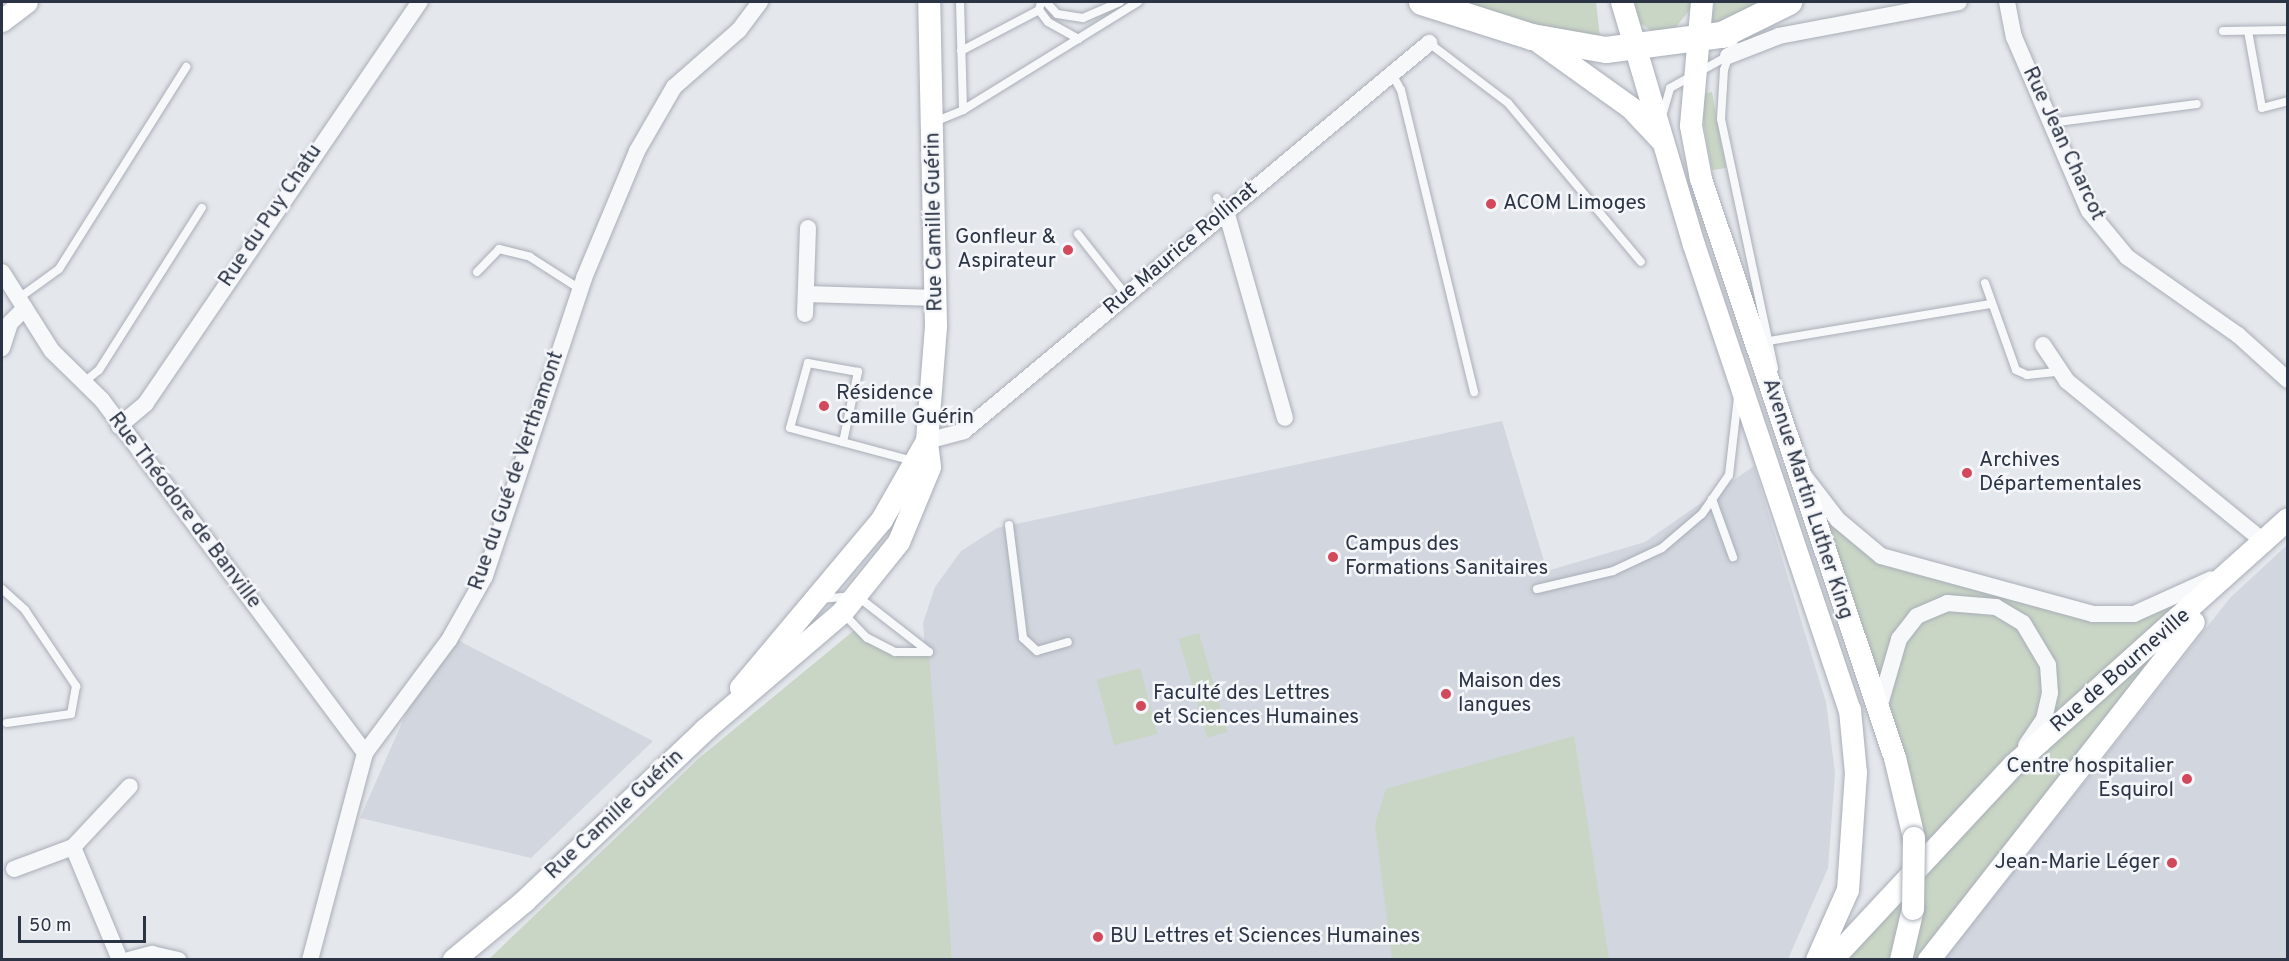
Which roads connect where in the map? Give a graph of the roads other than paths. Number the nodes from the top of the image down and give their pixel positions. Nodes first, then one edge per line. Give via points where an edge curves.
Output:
1 (27, 2) edge
2 (420, 2) edge
3 (760, 2) edge
4 (929, 2) edge
5 (1046, 2) edge
6 (1120, 2) edge
7 (1138, 2) edge
8 (1422, 2) edge
9 (1622, 2) edge
10 (1702, 2) edge
11 (1789, 2) edge
12 (1959, 2) edge
13 (2007, 2) edge
14 (964, 3) edge
15 (1040, 6) edge
16 (1900, 6) edge
17 (2, 21) edge
18 (1738, 30) junction
19 (2248, 30) junction
20 (2288, 30) edge
21 (2223, 31) dead end
22 (1532, 37) junction
23 (1080, 39) junction
24 (1696, 39) junction
25 (1429, 43) joint
26 (1636, 47) junction
27 (961, 51) junction
28 (1728, 56) junction
29 (186, 67) dead end
30 (1695, 70) junction
31 (1392, 74) junction
32 (2288, 101) edge
33 (2197, 104) dead end
34 (963, 110) junction
35 (934, 122) junction
36 (2050, 123) junction
37 (1664, 142) junction
38 (1221, 204) junction
39 (202, 208) dead end
40 (808, 228) dead end
41 (1078, 234) dead end
42 (1641, 262) dead end
43 (2, 272) edge
44 (477, 272) dead end
45 (1733, 282) junction
46 (1985, 283) dead end
47 (580, 289) junction
48 (806, 294) junction
49 (1126, 294) junction
50 (936, 298) junction
51 (22, 303) junction
52 (1991, 304) junction
53 (805, 314) dead end
54 (6, 321) edge
55 (1771, 345) junction
56 (2043, 345) dead end
57 (2, 348) edge
58 (2058, 372) junction
59 (2288, 380) edge
60 (84, 382) junction
61 (1742, 389) junction
62 (1474, 392) dead end
63 (1777, 407) junction
64 (1285, 418) dead end
65 (119, 426) junction
66 (927, 441) junction
67 (843, 442) junction
68 (913, 461) junction
69 (1798, 468) junction
70 (1712, 499) junction
71 (2288, 519) edge
72 (1009, 525) dead end
73 (877, 526) junction
74 (2264, 541) junction
75 (1733, 556) dead end
76 (2237, 566) junction
77 (2, 589) edge
78 (1537, 589) dead end
79 (812, 598) junction
80 (847, 603) junction
81 (1068, 642) dead end
82 (1878, 712) junction
83 (7, 723) dead end
84 (705, 730) junction
85 (365, 753) junction
86 (2014, 765) junction
87 (130, 786) dead end
88 (73, 847) junction
89 (14, 869) dead end
90 (525, 901) junction
91 (120, 960) edge
92 (129, 960) edge
93 (178, 960) edge
94 (310, 960) edge
95 (454, 960) edge
96 (471, 960) edge
97 (1817, 960) edge
98 (1833, 960) edge
99 (1901, 960) edge
100 (1929, 960) edge

1 - 17 main road
2 - 65 street, Rue du Puy Chatu via 140,409
3 - 47 street, Rue du Gué de Verthamont via 739,30 687,72 657,111
4 - 35 main road, Rue Camille Guérin
5 - 6 lane via 1058,14 1083,18
7 - 23 lane
8 - 22 main road
9 - 26 main road, Avenue Martin Luther King
10 - 24 main road, Avenue Martin Luther King
11 - 18 main road
12 - 16 street
13 - 36 street, Rue Jean Charcot via 2014,37
14 - 27 lane
15 - 23 lane via 1048,22
15 - 27 lane
16 - 28 street via 1771,38
18 - 24 main road
18 - 28 lane
19 - 20 lane
19 - 21 lane
19 - 32 lane via 2262,108
22 - 26 main road via 1593,49
22 - 37 main road via 1631,108
23 - 34 lane
24 - 26 main road
24 - 30 main road, Avenue Martin Luther King
25 - 31 street, Rue Maurice Rollinat
25 - 42 lane via 1508,103
26 - 37 main road, Avenue Martin Luther King
27 - 34 lane
28 - 30 lane
28 - 55 lane via 1721,119
29 - 51 lane via 59,269
30 - 37 lane via 1670,88 1663,103
30 - 45 main road, Avenue Martin Luther King via 1691,126 1698,164
31 - 38 street, Rue Maurice Rollinat
31 - 62 lane via 1401,90
33 - 36 lane
34 - 35 lane
35 - 50 main road, Rue Camille Guérin
36 - 59 street, Rue Jean Charcot via 2089,211 2127,257 2238,335
37 - 61 main road, Avenue Martin Luther King
38 - 49 street, Rue Maurice Rollinat
38 - 64 street
39 - 60 lane via 99,370
40 - 48 street
41 - 49 lane
43 - 51 street, Rue Théodore de Banville
44 - 47 lane via 499,249 530,257
45 - 55 lane
45 - 63 main road, Avenue Martin Luther King
46 - 52 lane
47 - 85 street, Rue du Gué de Verthamont via 485,576 449,640
48 - 50 street
48 - 53 street
49 - 66 street, Rue Maurice Rollinat via 964,431
50 - 66 main road, Rue Camille Guérin
51 - 54 street
51 - 60 street, Rue Théodore de Banville via 52,351
52 - 55 lane
52 - 58 lane via 2016,370 2027,375
54 - 57 street
55 - 63 lane
56 - 58 street
58 - 74 street
60 - 65 street, Rue Théodore de Banville
61 - 70 lane via 1729,475
61 - 97 main road, Avenue Martin Luther King via 1850,710 1856,773 1848,890
63 - 69 main road, Avenue Martin Luther King
65 - 85 street, Rue Théodore de Banville
66 - 68 main road, Rue Camille Guérin
66 - 80 main road, Rue Camille Guérin via 930,467 899,542
67 - 67 lane via 790,428 808,363 858,372
67 - 68 lane
68 - 73 main road, Rue Camille Guérin
69 - 76 street via 1838,520 1881,556 2092,614 2134,614
69 - 82 main road, Avenue Martin Luther King
70 - 75 lane
70 - 78 lane via 1662,548 1612,571
71 - 74 main road, Rue de Bourneville
72 - 81 lane via 1023,638 1037,651
73 - 79 main road, Rue Camille Guérin
73 - 80 main road via 876,539 852,568
74 - 76 main road, Rue de Bourneville
76 - 86 main road, Rue de Bourneville
76 - 100 main road, Rue de Bourneville
77 - 83 lane via 25,610 76,686 71,714
79 - 80 lane
79 - 84 main road, Rue Camille Guérin
80 - 80 lane via 867,638 895,652 928,652
80 - 84 main road, Rue Camille Guérin
82 - 86 street via 1899,639 1917,616 1947,603 1996,607 2023,623 2048,665 2050,693 2044,719
82 - 99 main road, Avenue Martin Luther King, bridge via 1914,838 1913,909
84 - 90 main road, Rue Camille Guérin
85 - 94 street, Rue du Gué de Verthamont
86 - 98 main road, Rue de Bourneville
87 - 88 street
88 - 89 street
88 - 91 street
90 - 95 main road, Rue Camille Guérin
90 - 96 main road, Rue Camille Guérin
92 - 93 street via 152,954

